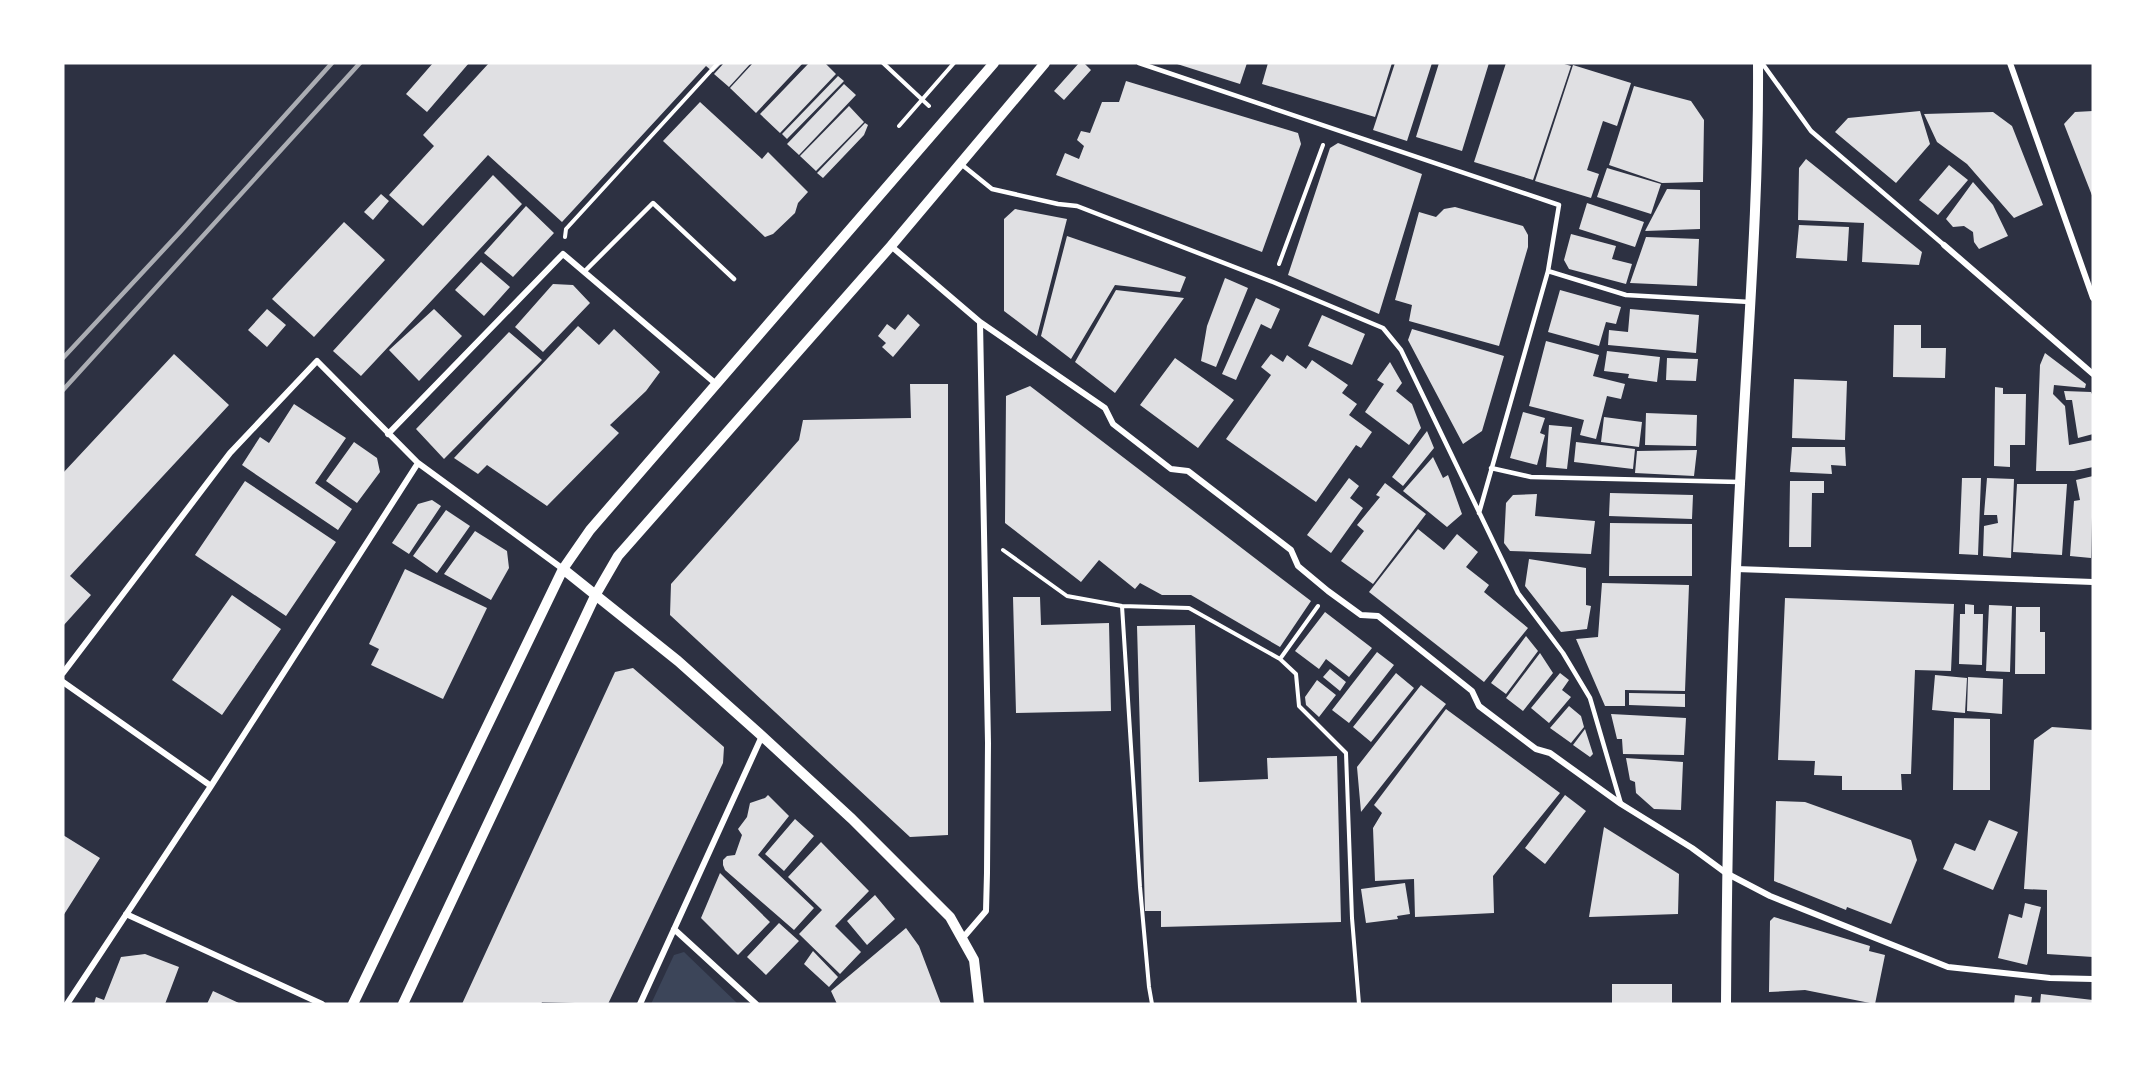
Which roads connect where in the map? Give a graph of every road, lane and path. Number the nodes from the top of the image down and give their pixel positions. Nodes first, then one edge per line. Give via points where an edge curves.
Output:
1 (718, 63) edge
2 (883, 63) edge
3 (954, 63) edge
4 (994, 63) edge
5 (1045, 63) edge
6 (1139, 63) edge
7 (1760, 63) edge
8 (2010, 63) edge
9 (922, 100) junction
10 (934, 111) dead end
11 (900, 126) dead end
12 (1330, 128) junction
13 (961, 164) junction
14 (1944, 245) joint
15 (891, 246) junction
16 (563, 254) junction
17 (1548, 271) junction
18 (584, 272) junction
19 (734, 279) dead end
20 (1273, 282) junction
21 (2093, 298) edge
22 (1750, 302) junction
23 (980, 322) junction
24 (2093, 374) edge
25 (716, 383) junction
26 (388, 434) junction
27 (418, 463) junction
28 (1491, 468) junction
29 (1740, 482) junction
30 (1479, 513) junction
31 (986, 538) junction
32 (564, 569) junction
33 (1736, 569) junction
34 (2093, 582) edge
35 (1328, 591) junction
36 (596, 594) junction
37 (1122, 606) junction
38 (1280, 659) junction
39 (63, 673) edge
40 (63, 682) edge
41 (762, 736) junction
42 (211, 786) junction
43 (1621, 804) junction
44 (1726, 873) junction
45 (126, 914) junction
46 (674, 929) junction
47 (962, 939) junction
48 (2093, 979) edge
49 (67, 1004) edge
50 (322, 1004) edge
51 (353, 1004) edge
52 (403, 1004) edge
53 (640, 1004) edge
54 (756, 1004) edge
55 (980, 1004) edge
56 (1152, 1004) edge
57 (1359, 1004) edge
58 (1726, 1004) edge

1 - 16 path via 566,229
2 - 9 path
3 - 9 path
4 - 25 street
5 - 13 street
6 - 12 lane
7 - 14 lane via 1811,131
7 - 22 street
8 - 21 street
9 - 10 path
9 - 11 path
12 - 17 lane via 1559,205
12 - 20 path
13 - 15 street
13 - 20 lane via 992,189 1077,206
14 - 24 street
15 - 23 street
15 - 36 street via 618,556
16 - 18 street
16 - 26 street
17 - 22 lane via 1626,295
17 - 28 lane
18 - 19 lane via 652,203
18 - 25 street
20 - 30 lane via 1383,328 1401,350
22 - 29 street
23 - 31 street
23 - 35 street via 1105,408 1113,424 1171,469 1188,471 1292,550 1298,566
25 - 32 street via 590,530
26 - 27 street
26 - 39 street via 317,362 230,453
27 - 32 street
27 - 42 street
28 - 29 lane via 1531,477
28 - 30 lane
29 - 33 street
30 - 43 lane via 1518,593 1563,653 1590,698
31 - 37 path via 1066,596
31 - 47 street via 986,910
32 - 36 street
32 - 51 street
33 - 34 street
33 - 44 street
35 - 38 path
35 - 43 street via 1361,615 1378,616 1472,691 1479,706 1536,749 1550,753
36 - 41 street
36 - 52 street
37 - 38 path via 1189,608
37 - 56 path via 1140,887
38 - 57 path via 1296,674 1299,706 1346,753
40 - 42 street
41 - 46 street
41 - 47 street via 950,917
42 - 45 street
43 - 44 street
44 - 48 street via 1770,896 1948,967
44 - 58 street
45 - 49 street
45 - 50 street
46 - 53 street
46 - 54 street
47 - 55 street via 974,960

